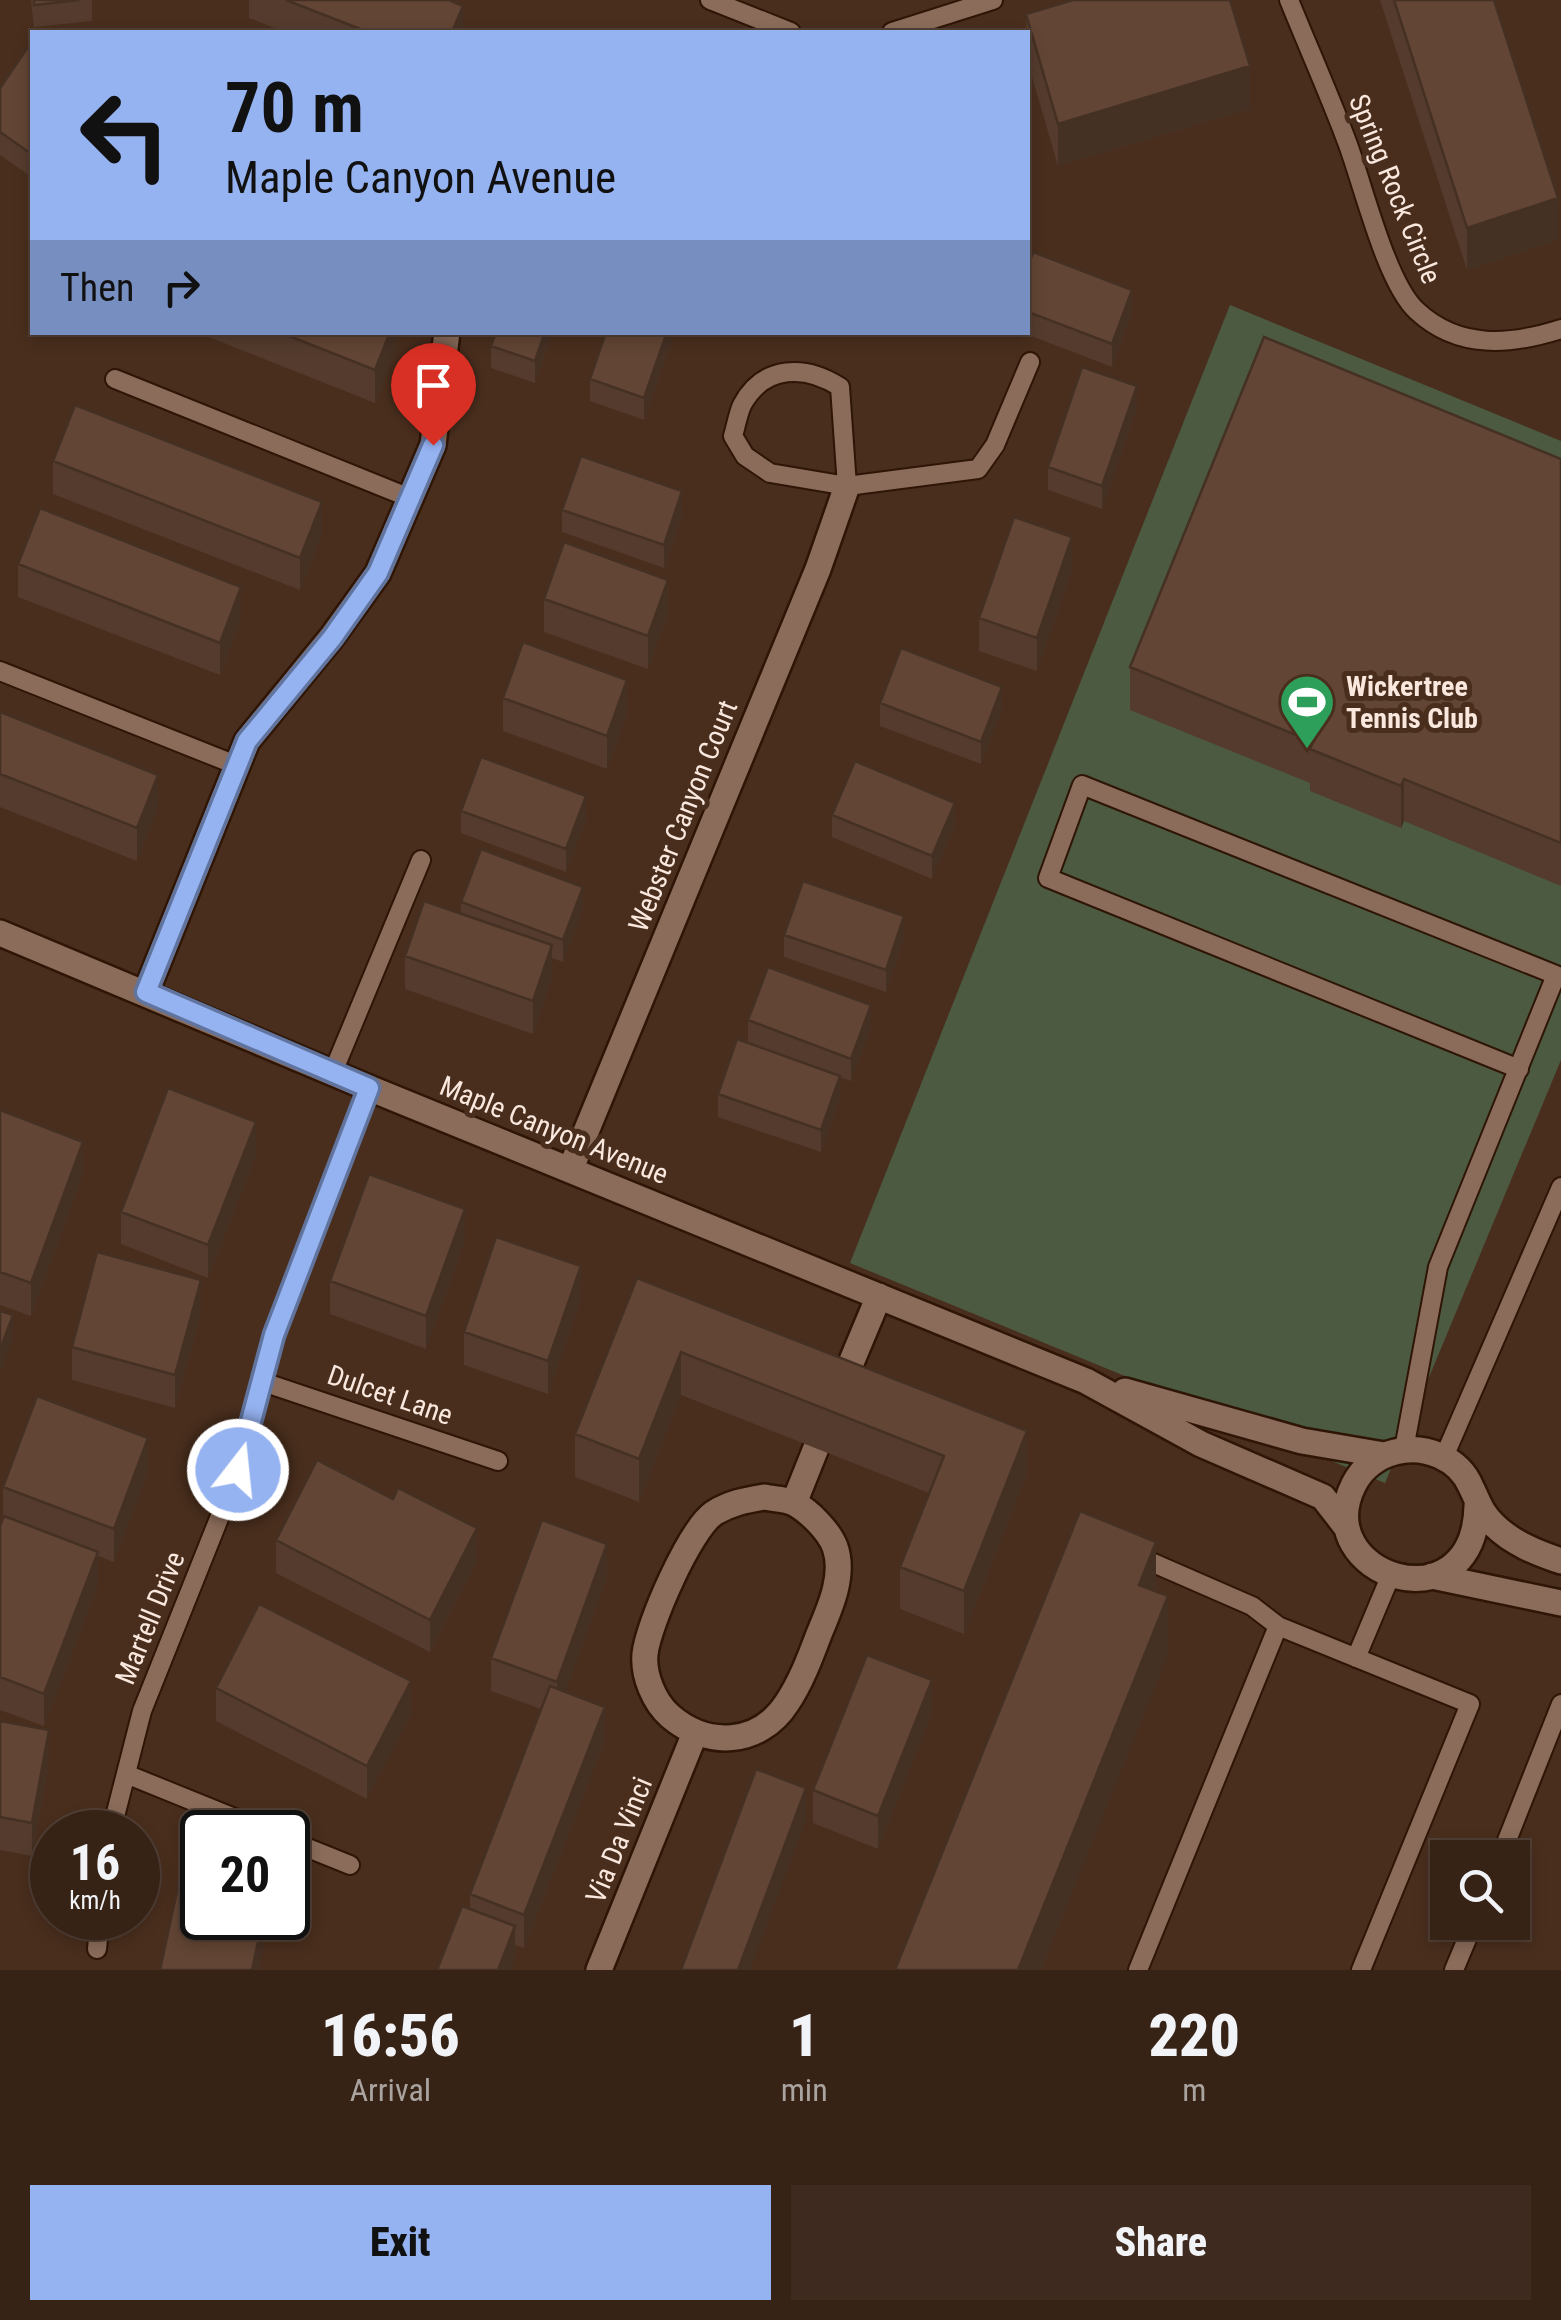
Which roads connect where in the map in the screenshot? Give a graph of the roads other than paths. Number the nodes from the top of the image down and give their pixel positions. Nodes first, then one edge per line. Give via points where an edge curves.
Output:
1 (710, 0) edge
2 (994, 0) edge
3 (1289, 0) edge
4 (785, 30) edge
5 (898, 30) edge
6 (1561, 329) edge
7 (447, 335) edge
8 (1030, 362) dead end
9 (115, 379) dead end
10 (847, 486) junction
11 (410, 498) junction
12 (0, 671) edge
13 (236, 765) junction
14 (420, 860) dead end
15 (0, 932) edge
16 (146, 992) junction
17 (1519, 1069) junction
18 (333, 1072) junction
19 (369, 1088) junction
20 (570, 1168) junction
21 (1561, 1187) edge
22 (878, 1296) junction
23 (1086, 1381) junction
24 (264, 1382) junction
25 (836, 1399) edge
26 (816, 1448) dead end
27 (1394, 1452) junction
28 (1444, 1457) junction
29 (498, 1462) dead end
30 (794, 1504) junction
31 (1476, 1506) junction
32 (1348, 1528) junction
33 (1124, 1550) edge
34 (1559, 1554) edge
35 (1390, 1576) junction
36 (1432, 1576) junction
37 (1561, 1604) edge
38 (1278, 1626) junction
39 (1356, 1658) junction
40 (1561, 1706) edge
41 (694, 1733) junction
42 (126, 1774) junction
43 (117, 1810) edge
44 (215, 1810) edge
45 (1507, 1840) edge
46 (310, 1849) edge
47 (350, 1866) dead end
48 (97, 1940) edge
49 (1466, 1940) edge
50 (96, 1950) dead end
51 (599, 1970) edge
52 (1138, 1970) edge
53 (1361, 1970) edge
54 (1454, 1970) edge

1 - 4 lane
2 - 5 lane
3 - 6 lane, Spring Rock Circle via 1395,278 1415,310 1447,331 1485,343
7 - 11 street via 433,445
8 - 10 lane via 978,469
9 - 11 lane
10 - 10 lane via 840,387 820,374 789,370 762,381 742,404 733,436 744,456 770,474
10 - 20 street, Webster Canyon Court
11 - 13 street via 378,573 247,741
12 - 13 lane
13 - 16 street
14 - 18 lane
15 - 16 street, Maple Canyon Avenue
16 - 18 street, Maple Canyon Avenue
17 - 17 lane via 1048,878 1082,785 1556,975
17 - 27 lane via 1438,1267
18 - 19 street, Maple Canyon Avenue
19 - 20 street, Maple Canyon Avenue
19 - 24 lane, Martell Drive via 274,1335
20 - 22 street, Maple Canyon Avenue
21 - 28 lane
22 - 23 street, Maple Canyon Avenue
22 - 25 street
23 - 27 street, Maple Canyon Avenue via 1302,1441
23 - 32 street, Maple Canyon Avenue via 1202,1444 1323,1496
24 - 29 lane, Dulcet Lane
24 - 42 lane, Martell Drive via 238,1470 142,1711
26 - 30 street
27 - 28 street, Maple Canyon Avenue
27 - 32 street via 1354,1483
28 - 31 street via 1471,1486
30 - 41 street via 822,1526 835,1547 839,1574 804,1673 786,1706 757,1731 727,1740
30 - 41 street via 764,1497 734,1502 691,1538 645,1655 649,1685 667,1713
31 - 34 street via 1514,1541
31 - 36 street via 1470,1546
32 - 35 street, Maple Canyon Avenue via 1356,1549
33 - 38 lane via 1252,1606
35 - 36 street
35 - 39 lane
36 - 37 street
38 - 39 lane
38 - 52 lane
39 - 53 lane via 1470,1704
40 - 45 lane
41 - 51 street, Via Da Vinci
42 - 43 lane, Martell Drive
42 - 44 lane
46 - 47 lane
48 - 50 lane
49 - 54 lane

